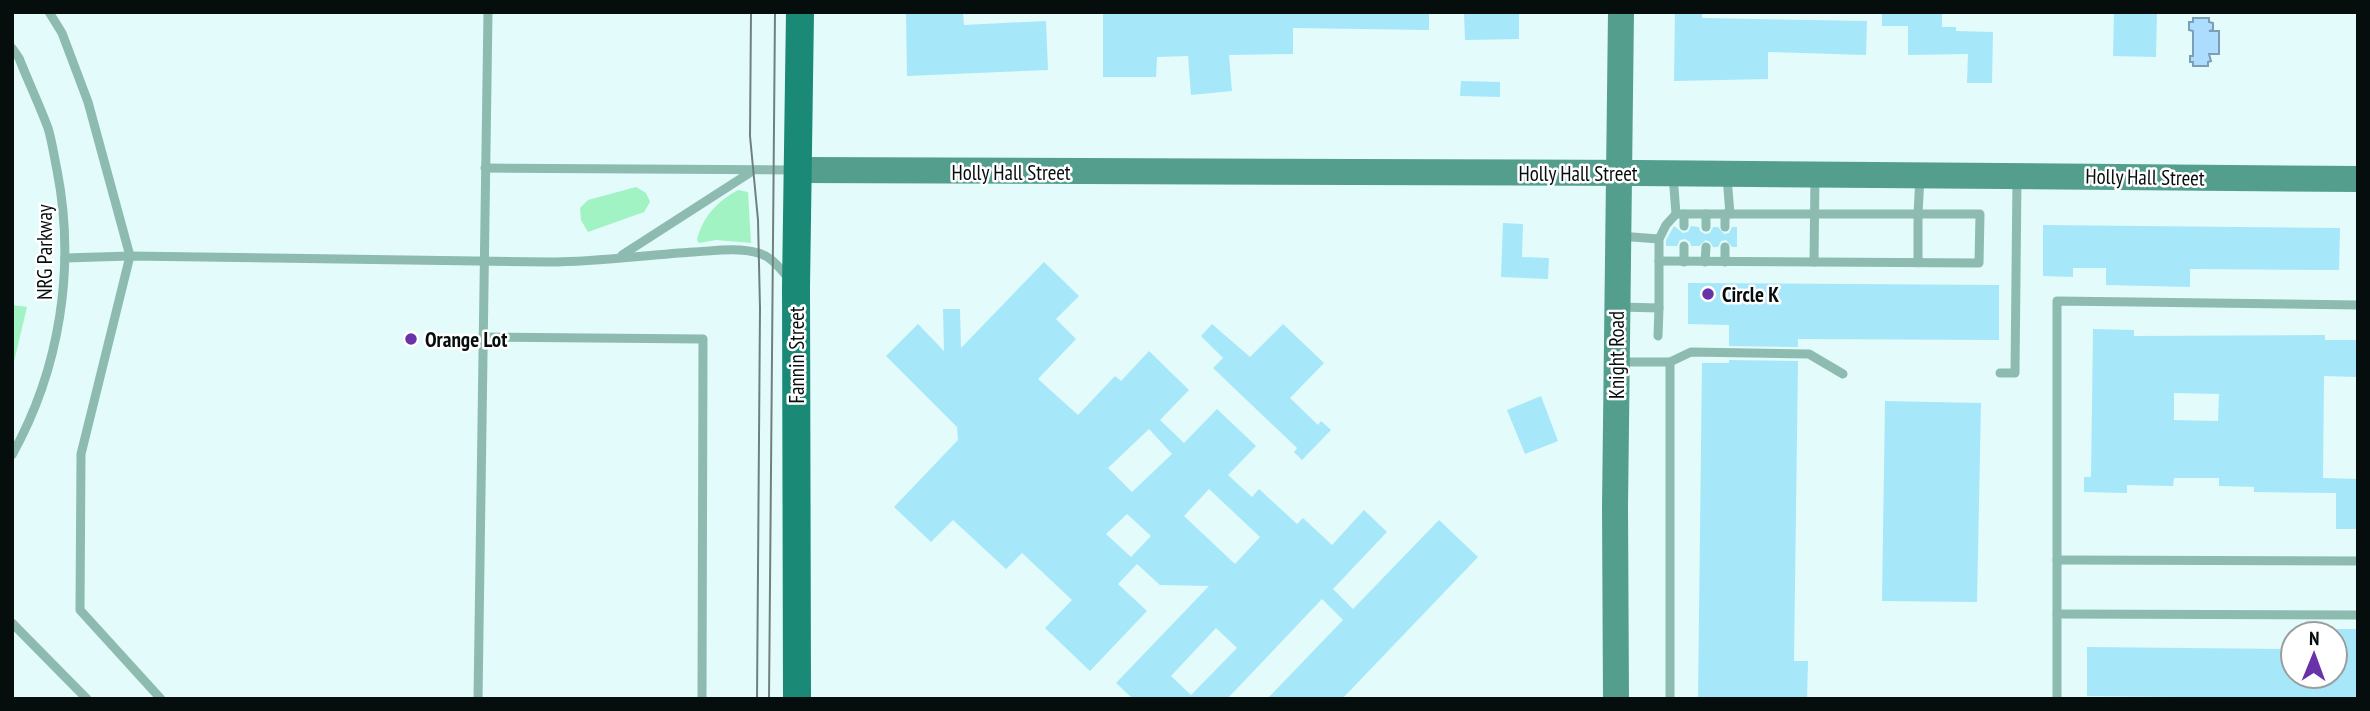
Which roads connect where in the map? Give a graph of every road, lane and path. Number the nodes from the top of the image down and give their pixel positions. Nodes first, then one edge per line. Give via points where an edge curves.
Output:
1 (48, 12) edge
2 (488, 12) edge
3 (800, 12) edge
4 (1621, 12) edge
5 (12, 48) edge
6 (485, 168) junction
7 (799, 170) junction
8 (752, 171) junction
9 (1673, 173) junction
10 (1618, 174) junction
11 (1727, 174) junction
12 (1815, 175) junction
13 (1920, 175) junction
14 (2017, 176) junction
15 (2358, 179) edge
16 (1680, 214) junction
17 (1706, 214) junction
18 (1728, 214) junction
19 (1918, 214) junction
20 (1815, 215) junction
21 (1684, 226) dead end
22 (1706, 227) dead end
23 (1725, 227) dead end
24 (1618, 236) junction
25 (1659, 239) junction
26 (1684, 246) dead end
27 (1706, 247) dead end
28 (1725, 247) dead end
29 (131, 256) junction
30 (619, 257) junction
31 (65, 258) junction
32 (483, 261) junction
33 (1659, 261) junction
34 (1684, 262) junction
35 (1705, 262) junction
36 (1725, 262) junction
37 (1814, 262) junction
38 (1918, 263) junction
39 (796, 287) junction
40 (2358, 305) edge
41 (1617, 307) junction
42 (1658, 308) junction
43 (1658, 336) dead end
44 (482, 337) junction
45 (1616, 362) junction
46 (1670, 362) junction
47 (2000, 373) dead end
48 (1843, 374) dead end
49 (12, 456) edge
50 (2057, 559) junction
51 (2358, 561) edge
52 (2057, 614) junction
53 (2358, 615) edge
54 (12, 623) edge
55 (87, 699) edge
56 (162, 699) edge
57 (478, 699) edge
58 (702, 699) edge
59 (797, 699) edge
60 (1616, 699) edge
61 (1670, 699) edge
62 (2057, 699) edge

1 - 29 lane via 62,33 88,102
2 - 6 lane
3 - 7 main road, Fannin Street
4 - 10 street, Knight Road
5 - 31 lane, NRG Parkway via 48,130 62,197
6 - 8 lane
6 - 32 lane
7 - 8 lane
7 - 10 street, Holly Hall Street
7 - 39 main road, Fannin Street
8 - 30 lane
9 - 10 street, Holly Hall Street
9 - 11 street, Holly Hall Street
9 - 16 lane
10 - 24 street, Knight Road
11 - 12 street, Holly Hall Street
11 - 18 lane
12 - 13 street, Holly Hall Street
12 - 20 lane
13 - 14 street, Holly Hall Street
13 - 19 lane
14 - 15 street, Holly Hall Street
14 - 47 lane via 2015,373
16 - 17 lane
16 - 21 lane
16 - 25 lane via 1666,225
17 - 18 lane
17 - 22 lane
18 - 20 lane
18 - 23 lane
19 - 20 lane
19 - 38 lane
19 - 38 lane via 1980,214 1979,263
20 - 37 lane
24 - 25 lane
24 - 41 street, Knight Road
25 - 33 lane
26 - 34 lane
27 - 35 lane
28 - 36 lane
29 - 31 lane
29 - 32 lane
29 - 56 lane via 81,454 80,610
30 - 32 lane via 586,262
30 - 39 lane via 759,253 773,261
31 - 49 lane, NRG Parkway via 62,311 51,364 30,424
32 - 44 lane
33 - 34 lane
33 - 42 lane
34 - 35 lane
35 - 36 lane
36 - 37 lane
37 - 38 lane
39 - 59 main road, Fannin Street
40 - 50 lane via 2057,301
41 - 42 lane
41 - 45 street, Knight Road
42 - 43 lane
44 - 57 lane
44 - 58 lane via 703,339
45 - 46 lane
45 - 60 street, Knight Road
46 - 48 lane via 1691,352 1809,354
46 - 61 lane
50 - 51 lane
50 - 52 lane
52 - 53 lane
52 - 62 lane
54 - 55 lane

